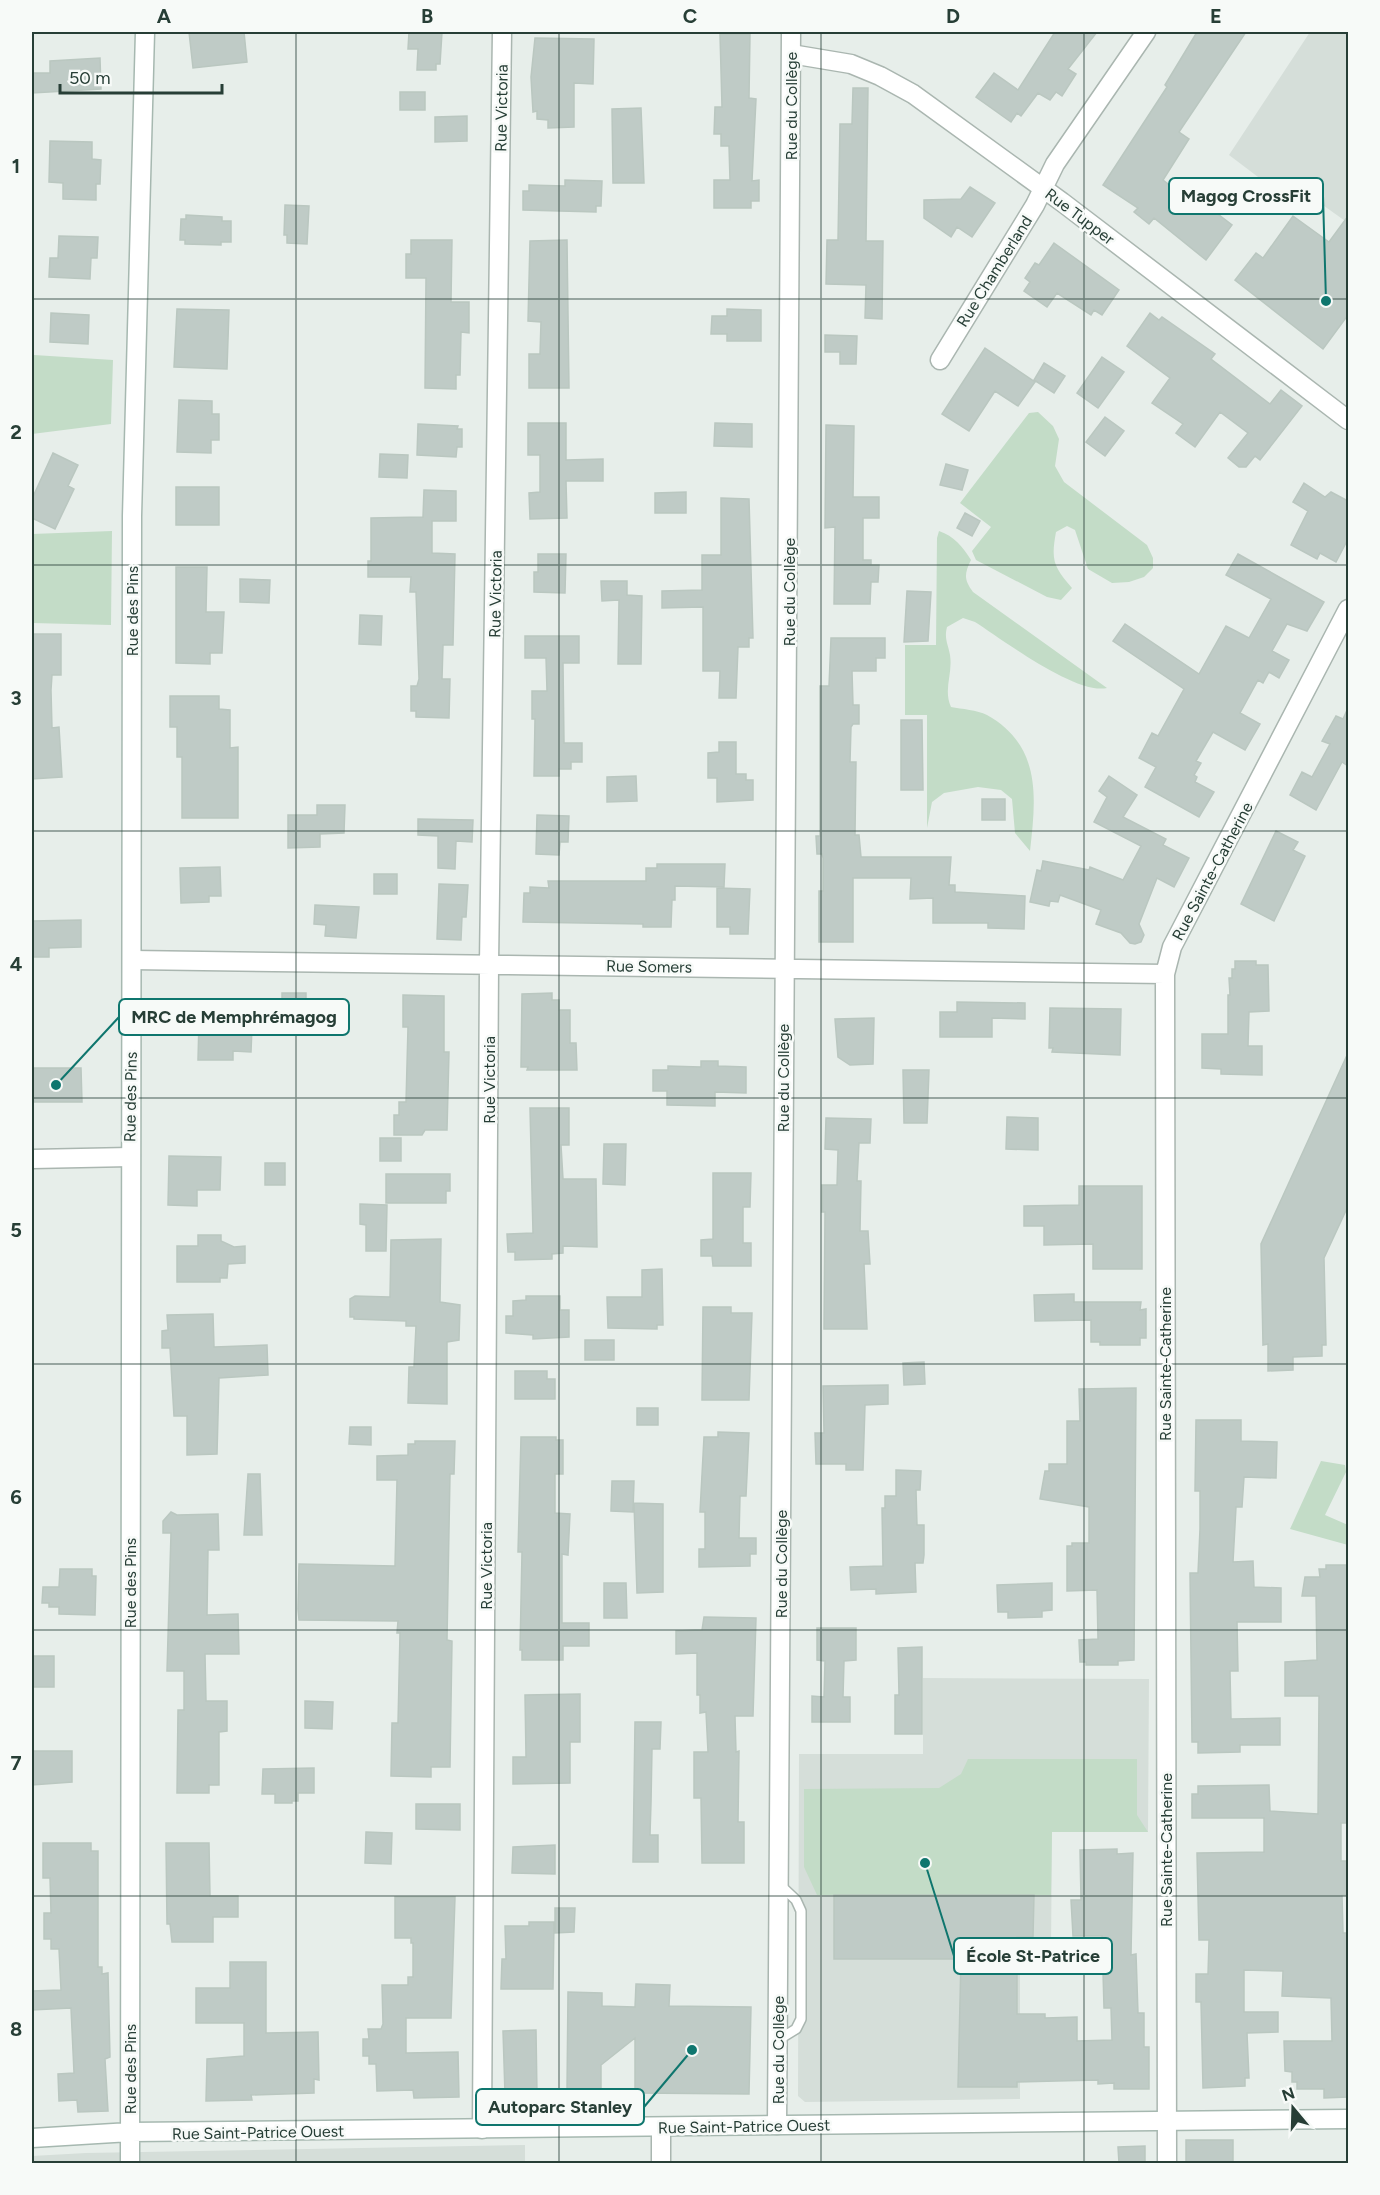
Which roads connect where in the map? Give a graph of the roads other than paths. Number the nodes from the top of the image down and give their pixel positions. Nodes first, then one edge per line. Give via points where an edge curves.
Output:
1 (145, 32) edge
2 (502, 32) edge
3 (791, 32) edge
4 (1146, 32) edge
5 (791, 54) junction
6 (1044, 188) junction
7 (940, 360) dead end
8 (1348, 420) edge
9 (1348, 609) edge
10 (132, 960) junction
11 (489, 964) junction
12 (784, 968) junction
13 (1165, 974) junction
14 (130, 1157) junction
15 (32, 1159) edge
16 (1167, 2119) junction
17 (1348, 2119) edge
18 (777, 2125) junction
19 (661, 2127) junction
20 (482, 2129) junction
21 (130, 2132) junction
22 (32, 2138) edge
23 (130, 2163) edge
24 (661, 2163) edge
25 (1167, 2163) edge

1 - 10 street, Rue des Pins via 133,493
2 - 11 street, Rue Victoria
3 - 5 street, Rue du Collège
4 - 6 street, Rue Chamberland via 1055,164
5 - 6 street, Rue Tupper via 851,64 898,85
5 - 12 street, Rue du Collège
6 - 7 street, Rue Chamberland
6 - 8 street, Rue Tupper
9 - 13 street, Rue Sainte-Catherine via 1172,947
10 - 11 street, Rue Somers
10 - 14 street, Rue des Pins
11 - 12 street, Rue Somers
11 - 20 street, Rue Victoria
12 - 13 street, Rue Somers
12 - 18 street, Rue du Collège
13 - 16 street, Rue Sainte-Catherine
14 - 15 street
14 - 21 street, Rue des Pins
16 - 17 street, Rue Saint-Patrice Ouest
16 - 18 street, Rue Saint-Patrice Ouest
16 - 25 street, Rue Sainte-Catherine
18 - 19 street, Rue Saint-Patrice Ouest
19 - 20 street, Rue Saint-Patrice Ouest
19 - 24 street
20 - 21 street, Rue Saint-Patrice Ouest
21 - 22 street, Rue Saint-Patrice Ouest
21 - 23 street, Rue des Pins

